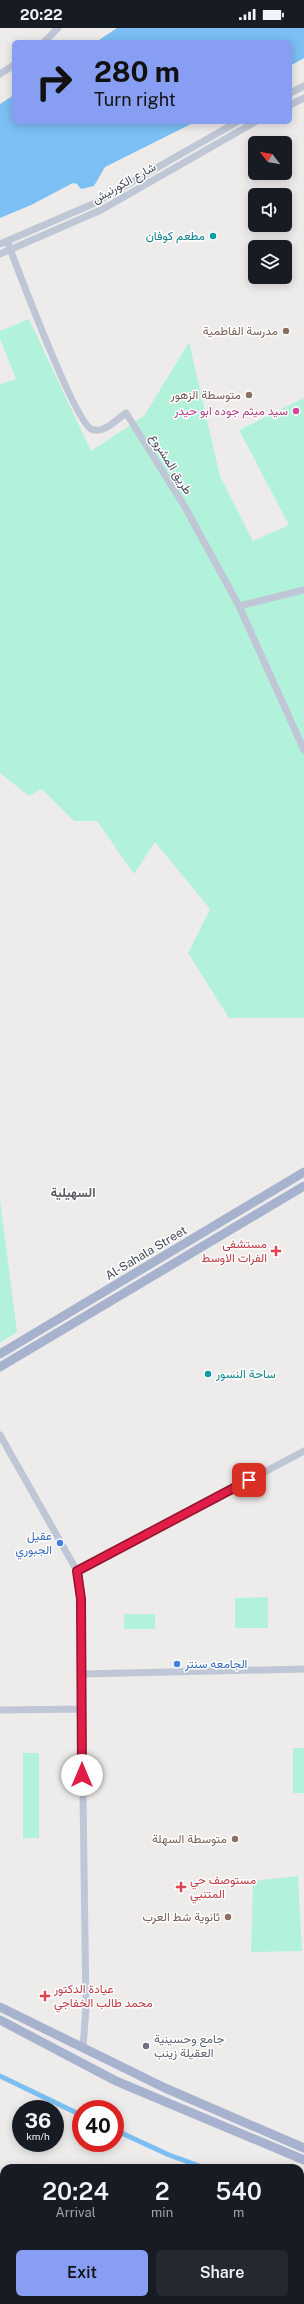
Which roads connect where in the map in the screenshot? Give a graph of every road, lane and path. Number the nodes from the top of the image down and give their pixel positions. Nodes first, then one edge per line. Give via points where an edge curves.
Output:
1 (58, 28) edge
2 (46, 40) edge
3 (12, 66) edge
4 (0, 74) edge
5 (304, 86) edge
6 (292, 92) edge
7 (304, 98) edge
8 (292, 103) edge
9 (233, 124) edge
10 (251, 124) edge
11 (7, 240) junction
12 (0, 244) edge
13 (10, 249) junction
14 (0, 254) edge
15 (304, 590) edge
16 (239, 606) junction
17 (304, 750) edge
18 (304, 1172) edge
19 (304, 1186) edge
20 (151, 1264) junction
21 (156, 1274) junction
22 (0, 1354) edge
23 (0, 1367) edge
24 (0, 1435) edge
25 (304, 1451) edge
26 (77, 1571) junction
27 (304, 1670) edge
28 (82, 1674) junction
29 (81, 1709) junction
30 (0, 1710) edge
31 (0, 2008) edge
32 (0, 2020) edge
33 (83, 2048) junction
34 (161, 2086) junction
35 (174, 2093) junction
36 (154, 2097) junction
37 (170, 2104) junction
38 (304, 2148) edge
39 (304, 2160) edge

1 - 2 street
3 - 4 street
5 - 6 street
7 - 8 street
9 - 11 street, شارع الكورنيش via 95,203
10 - 13 street, شارع الكورنيش via 101,210
11 - 12 street, شارع الكورنيش
11 - 13 street, طريق المشروع
13 - 14 street, شارع الكورنيش
13 - 16 street, طريق المشروع via 56,365 84,421 92,429 98,430 126,413 185,507
15 - 16 street
16 - 17 street, طريق المشروع
18 - 20 main road, Al-Sahala Street
19 - 21 main road, Al-Sahala Street
20 - 21 main road
20 - 22 main road, Al-Sahala Street
21 - 23 main road, Al-Sahala Street
24 - 26 street
25 - 26 street
26 - 28 street
27 - 28 street
28 - 29 street
29 - 30 street
29 - 33 street via 86,2001
31 - 33 main road
32 - 36 main road via 116,2081
33 - 34 main road
34 - 35 main road
34 - 36 main road via 161,2095
35 - 37 main road via 169,2098
35 - 38 main road
36 - 37 main road
37 - 39 main road

